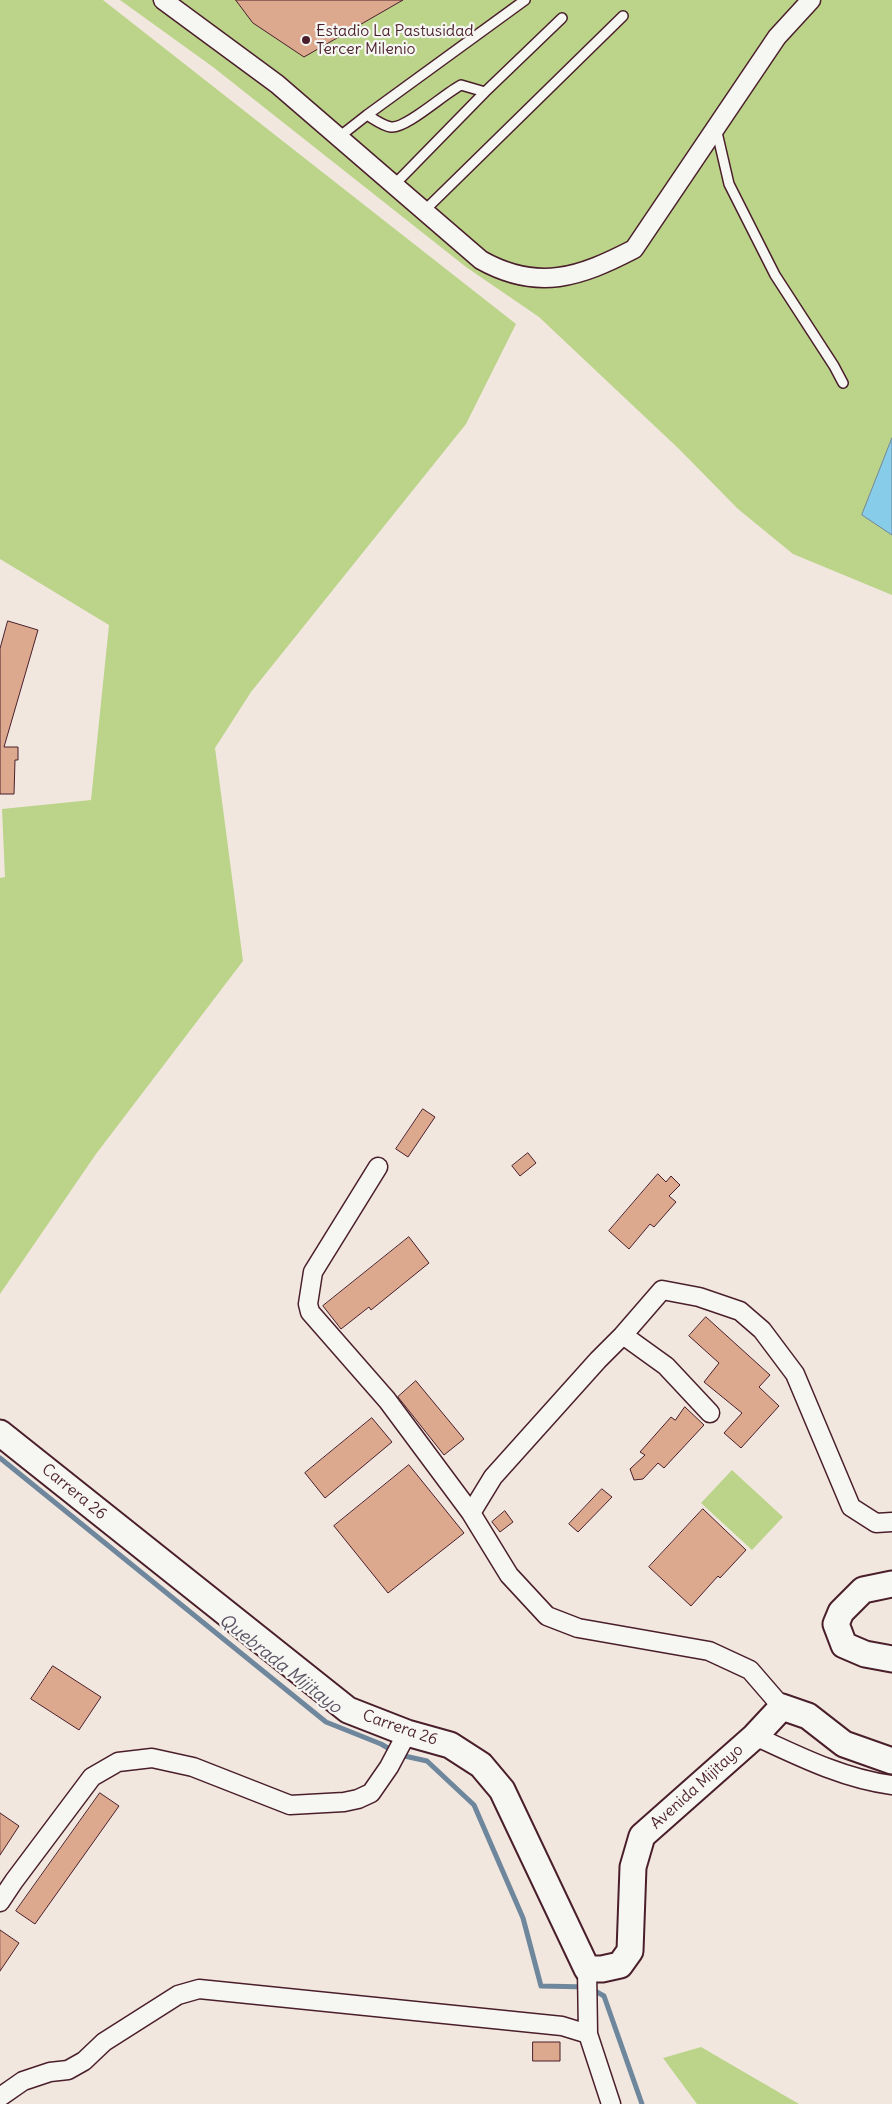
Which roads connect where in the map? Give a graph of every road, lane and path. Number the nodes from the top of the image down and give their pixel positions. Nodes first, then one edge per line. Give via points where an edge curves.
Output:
1 (163, 0) edge
2 (525, 0) edge
3 (811, 0) edge
4 (623, 16) dead end
5 (562, 18) dead end
6 (486, 92) junction
7 (367, 115) junction
8 (716, 127) junction
9 (339, 137) junction
10 (394, 185) junction
11 (424, 211) junction
12 (842, 383) dead end
13 (378, 1167) dead end
14 (623, 1335) junction
15 (710, 1413) dead end
16 (0, 1433) edge
17 (471, 1512) junction
18 (892, 1522) edge
19 (892, 1584) edge
20 (892, 1659) edge
21 (782, 1707) junction
22 (408, 1733) junction
23 (755, 1736) junction
24 (892, 1760) edge
25 (892, 1785) edge
26 (0, 1902) edge
27 (587, 1969) junction
28 (588, 2034) junction
29 (0, 2097) edge
30 (611, 2104) edge

1 - 9 street via 277,84
2 - 7 lane
3 - 8 street via 777,37
4 - 11 lane
5 - 6 lane
6 - 7 lane via 461,85 395,128
6 - 10 lane
7 - 9 lane
8 - 11 street via 634,249 600,266 565,277 536,278 494,267 481,260
8 - 12 lane via 729,184 775,275
9 - 10 street
10 - 11 street
13 - 17 street via 313,1272 308,1304 310,1312 387,1400
14 - 15 street via 666,1366
14 - 17 street via 493,1476
14 - 18 street via 662,1290 699,1297 740,1311 762,1330 795,1374 851,1507 876,1523
16 - 22 street, Carrera 26 via 348,1710
17 - 21 street via 509,1575 547,1616 578,1628 709,1651 750,1670
19 - 20 street via 863,1590 841,1612 836,1624 844,1645 865,1654
21 - 23 street, Avenida Mijitayo
21 - 24 street via 808,1716 844,1744
22 - 26 street via 371,1793 358,1799 290,1805 193,1767 152,1758 118,1762 92,1777
22 - 27 street, Carrera 26 via 450,1745 481,1765 502,1790
23 - 25 street via 808,1760 874,1783
23 - 27 street, Avenida Mijitayo via 642,1836 633,1867 630,1951 620,1965
27 - 28 street
28 - 29 street via 562,2026 199,1990 178,1995 104,2042 84,2061 68,2070 22,2081
28 - 30 street

